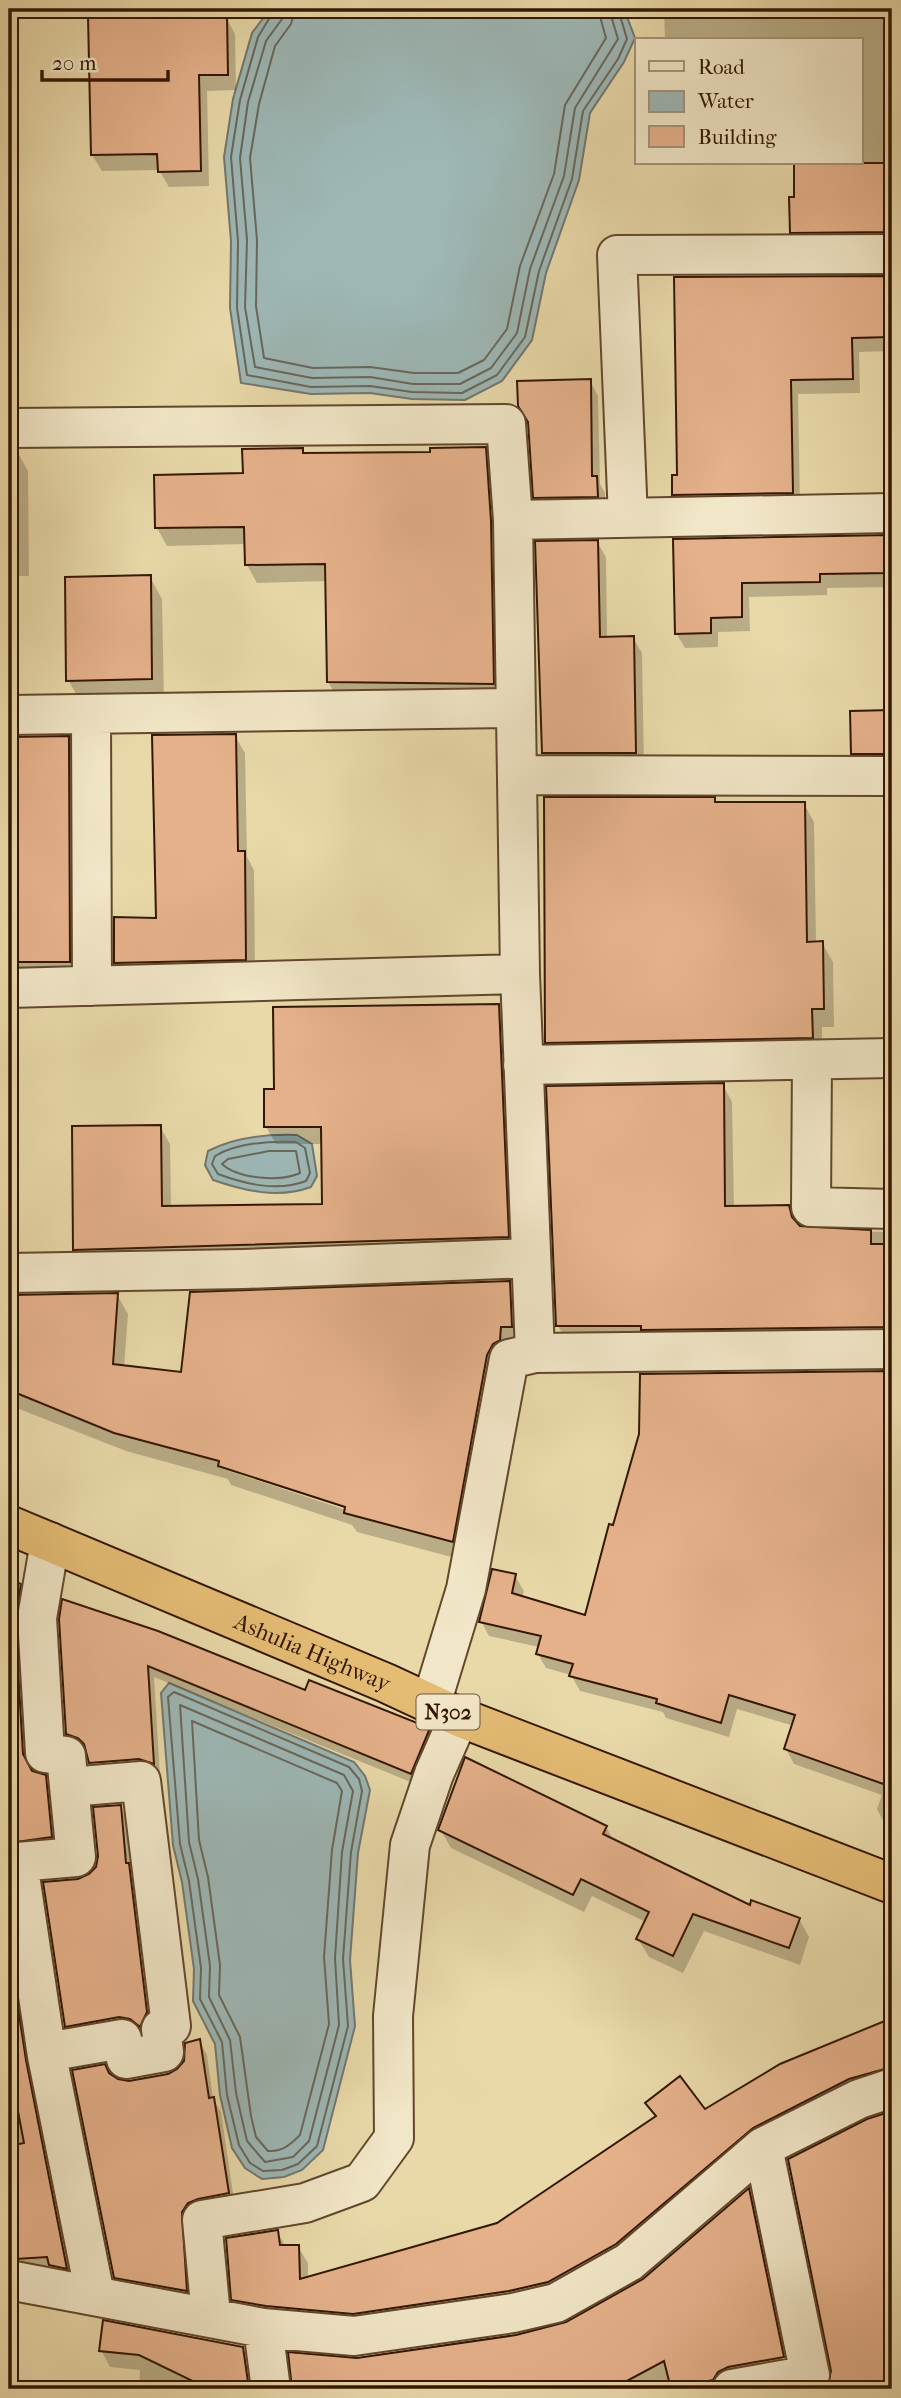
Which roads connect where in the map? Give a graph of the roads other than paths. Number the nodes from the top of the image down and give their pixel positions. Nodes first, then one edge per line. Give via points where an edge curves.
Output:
1 (892, 254) edge
2 (9, 428) edge
3 (892, 513) edge
4 (628, 518) junction
5 (513, 520) junction
6 (516, 708) junction
7 (91, 714) junction
8 (9, 715) edge
9 (517, 775) junction
10 (892, 776) edge
11 (520, 974) junction
12 (92, 986) junction
13 (9, 988) edge
14 (892, 1058) edge
15 (812, 1060) junction
16 (523, 1065) junction
17 (892, 1209) edge
18 (531, 1258) junction
19 (9, 1273) edge
20 (892, 1349) edge
21 (535, 1353) junction
22 (9, 1525) edge
23 (50, 1542) junction
24 (445, 1711) junction
25 (69, 1787) junction
26 (892, 1884) edge
27 (47, 2052) junction
28 (892, 2088) edge
29 (763, 2147) junction
30 (9, 2280) edge
31 (95, 2295) junction
32 (211, 2316) junction
33 (264, 2328) junction
34 (271, 2389) edge
35 (732, 2389) edge

1 - 4 street via 617,255
2 - 5 street via 506,424
3 - 4 street
4 - 5 street
5 - 6 street
6 - 7 street
6 - 9 street
7 - 8 street
7 - 12 street
9 - 10 street
9 - 11 street
11 - 12 street
11 - 16 street
12 - 13 street
14 - 15 street
15 - 16 street
15 - 17 street via 811,1207
16 - 18 street
18 - 19 street
18 - 21 street
20 - 21 street
21 - 24 street via 509,1359
22 - 23 highway, Ashulia Highway / N302
23 - 24 highway, Ashulia Highway / N302
23 - 25 street via 37,1618 45,1753 66,1756
24 - 26 highway, Ashulia Highway / N302
24 - 32 street via 434,1774 410,1845 393,2016 394,2138 362,2182 305,2203 202,2220
25 - 27 street via 76,1857 18,1862
25 - 27 street via 141,1781 172,2026 161,2029 164,2052 126,2059 122,2039
27 - 31 street
28 - 29 street via 859,2099
29 - 33 street via 629,2262 556,2303 354,2336
29 - 35 street via 810,2375
30 - 31 street
31 - 32 street
32 - 33 street
33 - 34 street

